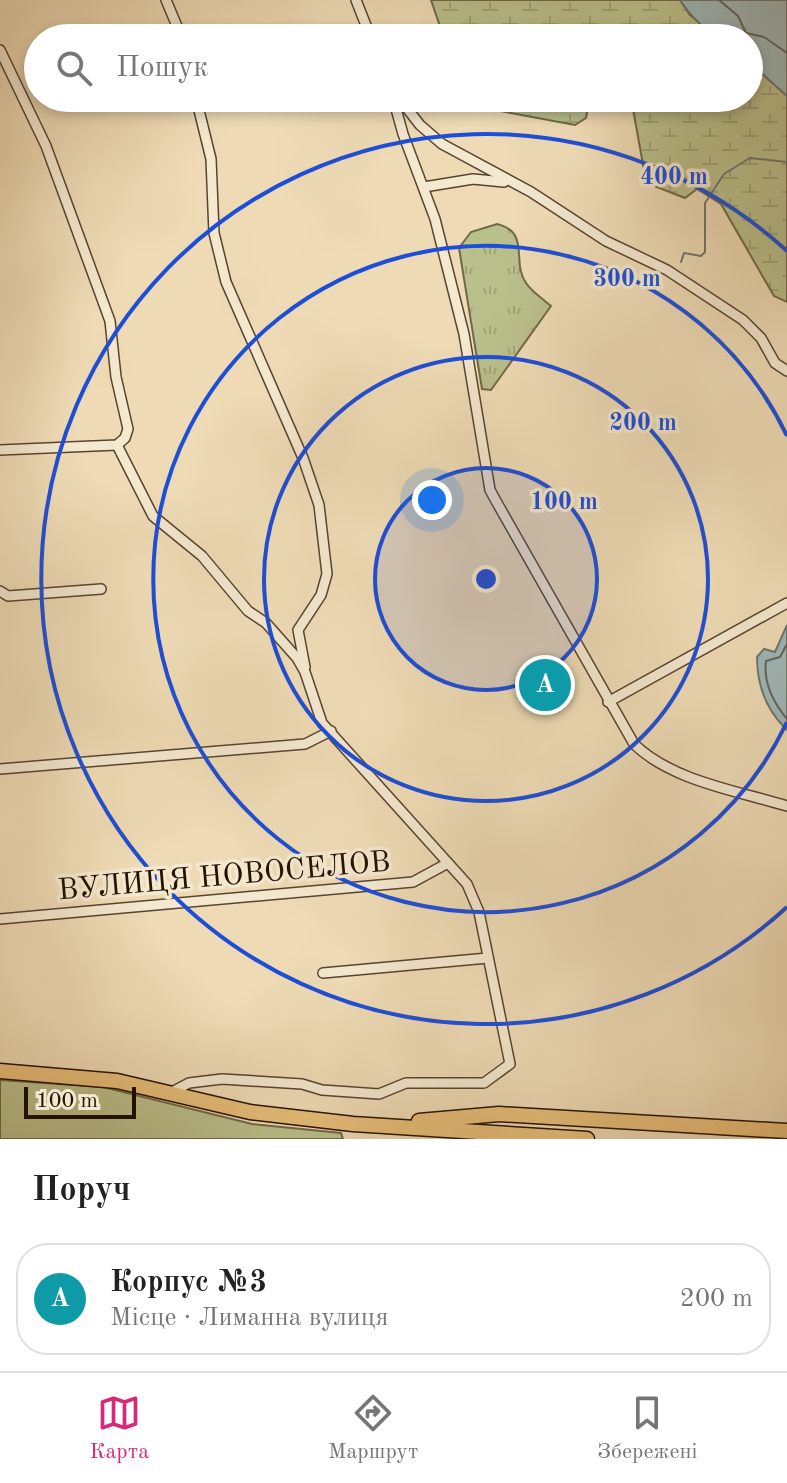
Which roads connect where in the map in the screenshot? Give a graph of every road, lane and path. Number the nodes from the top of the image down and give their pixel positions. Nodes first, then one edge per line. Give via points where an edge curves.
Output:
1 (166, 0) edge
2 (356, 0) edge
3 (176, 24) edge
4 (365, 24) edge
5 (0, 50) edge
6 (24, 100) edge
7 (30, 112) edge
8 (199, 112) edge
9 (400, 112) edge
10 (408, 112) edge
11 (511, 183) junction
12 (424, 187) junction
13 (787, 371) edge
14 (117, 445) junction
15 (0, 450) edge
16 (101, 589) dead end
17 (0, 591) edge
18 (787, 603) edge
19 (298, 630) junction
20 (280, 636) junction
21 (305, 672) junction
22 (608, 702) junction
23 (328, 725) junction
24 (0, 769) edge
25 (787, 806) edge
26 (448, 863) junction
27 (0, 919) edge
28 (488, 958) junction
29 (323, 973) dead end
30 (0, 1071) edge
31 (170, 1093) junction
32 (395, 1125) junction
33 (787, 1131) edge
34 (587, 1139) edge

1 - 3 street
2 - 4 street
5 - 6 street
7 - 14 street via 110,321 128,429
8 - 19 street via 211,159 214,233 226,282 319,505 327,574 321,595
9 - 12 street
10 - 11 street via 442,144
11 - 12 street via 473,179
11 - 13 street via 606,241 667,270 743,320
12 - 22 street via 464,334 490,490
14 - 15 street
14 - 20 street via 153,516 202,556 240,603
16 - 17 street via 8,596
18 - 22 street
19 - 20 street
19 - 21 street
20 - 21 street
21 - 23 street
22 - 25 street via 634,744 657,762
23 - 24 street via 305,744
23 - 26 street
26 - 27 street, ВУЛИЦЯ НОВОСЕЛОВ via 413,882
26 - 28 street via 467,884 479,912
28 - 29 street
28 - 31 street via 510,1064 484,1083 406,1083 379,1094 222,1079 189,1083
30 - 31 highway via 117,1081
31 - 32 highway via 250,1112
32 - 33 highway via 499,1114
32 - 34 highway

